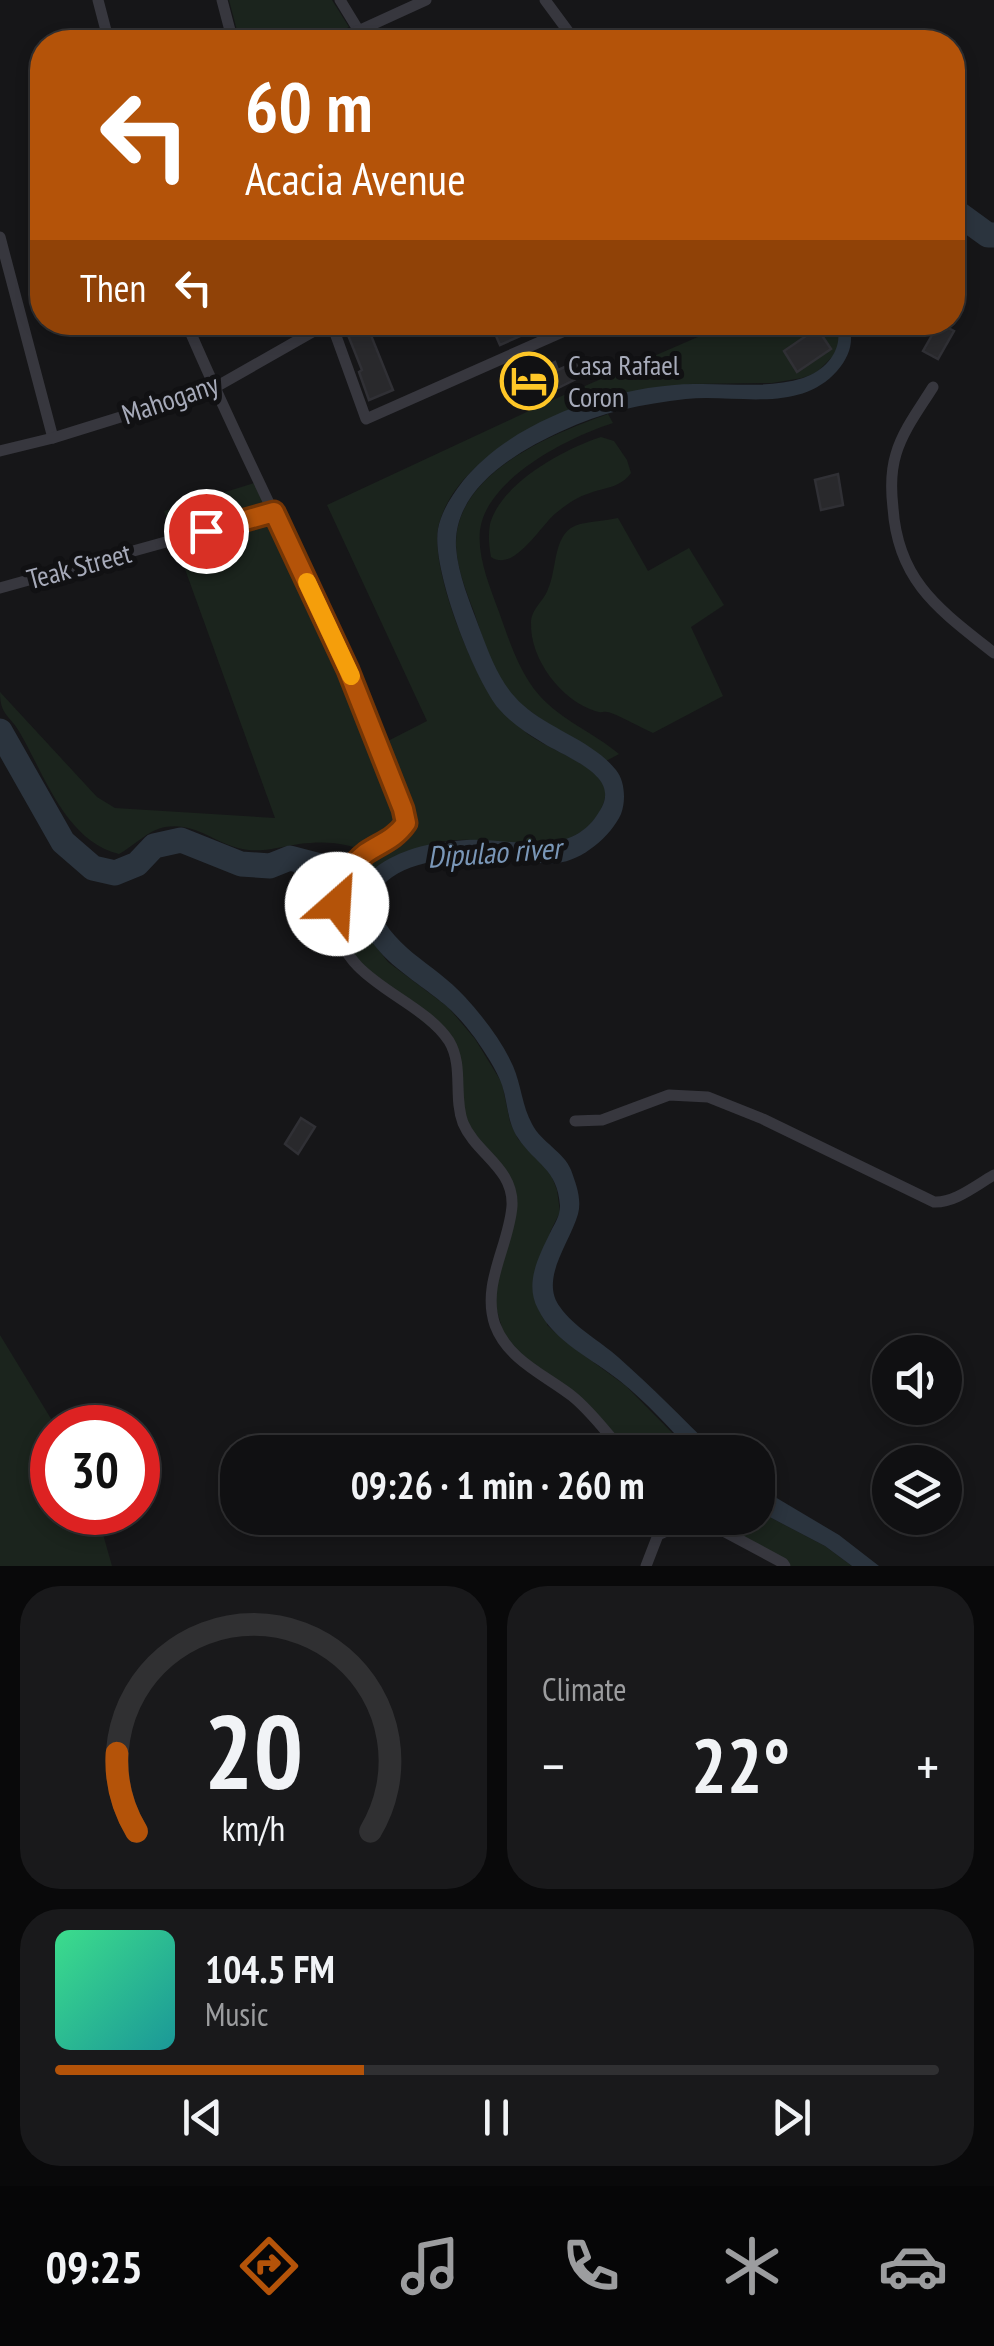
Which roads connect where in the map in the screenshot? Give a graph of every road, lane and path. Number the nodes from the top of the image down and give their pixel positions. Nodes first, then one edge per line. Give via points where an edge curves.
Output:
1 (98, 0) edge
2 (222, 0) edge
3 (340, 0) edge
4 (426, 0) edge
5 (545, 0) edge
6 (106, 30) edge
7 (230, 30) edge
8 (358, 30) edge
9 (361, 30) edge
10 (567, 30) edge
11 (0, 237) edge
12 (192, 335) edge
13 (308, 335) edge
14 (336, 335) edge
15 (556, 335) edge
16 (932, 386) dead end
17 (214, 388) junction
18 (52, 438) junction
19 (0, 451) edge
20 (274, 512) junction
21 (0, 588) edge
22 (994, 653) edge
23 (575, 1120) dead end
24 (994, 1175) edge
25 (609, 1435) edge
26 (658, 1535) edge
27 (728, 1535) edge
28 (646, 1566) edge
29 (785, 1566) edge

1 - 6 street
2 - 7 street
3 - 8 street
4 - 9 street
5 - 10 street
11 - 18 street
12 - 17 street
13 - 17 street, Mahogany
14 - 15 street via 366,418
16 - 22 street via 895,456 894,535 931,601
17 - 18 street, Mahogany
17 - 20 street
18 - 19 street, Mahogany
20 - 21 street, Teak Street
20 - 25 street via 406,816 402,830 357,861 341,886 342,944 366,974 434,1023 451,1045 463,1123 508,1184 510,1222 492,1294 494,1324 508,1350 575,1398
23 - 24 street via 602,1120 668,1095 708,1097 934,1202 952,1200
26 - 28 street
27 - 29 street

